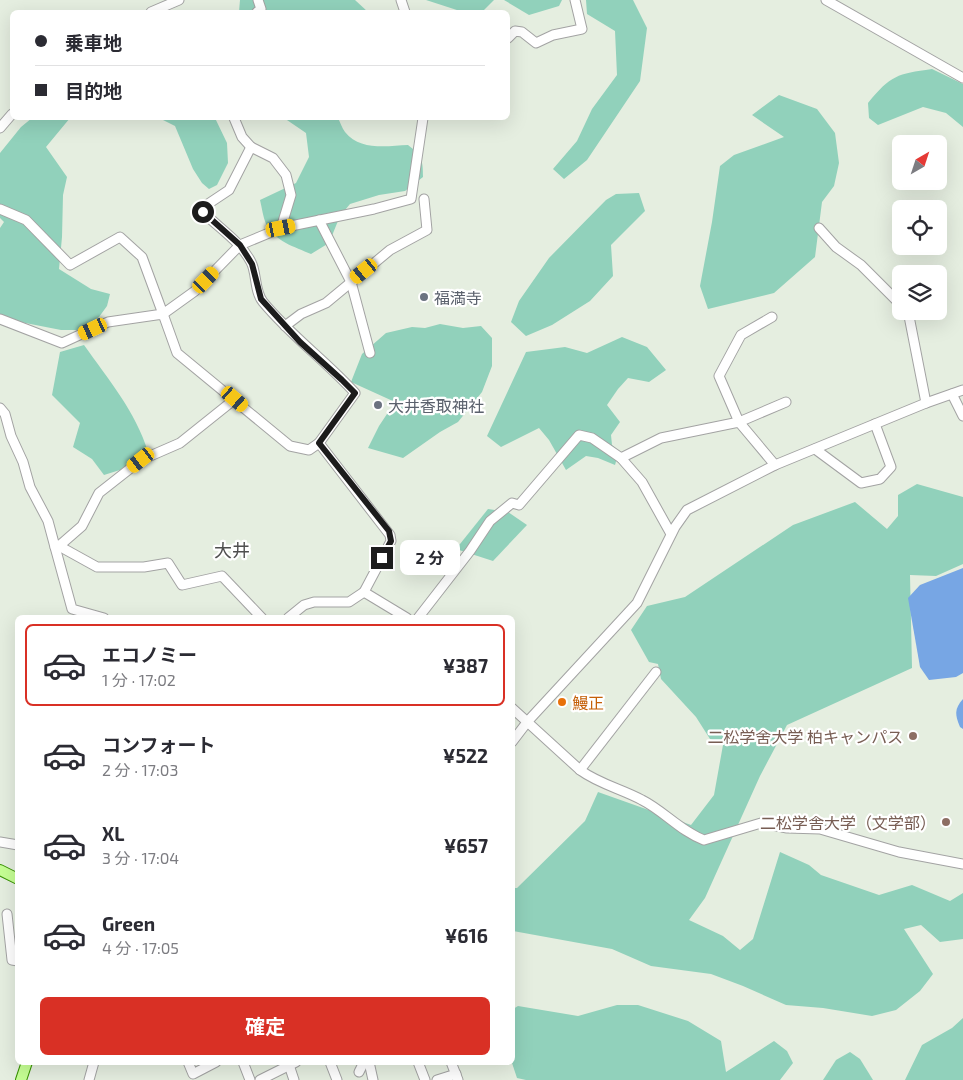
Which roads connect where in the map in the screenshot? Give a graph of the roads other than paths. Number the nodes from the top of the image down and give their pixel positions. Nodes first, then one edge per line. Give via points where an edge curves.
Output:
1 (179, 0) edge
2 (575, 0) edge
3 (826, 0) edge
4 (156, 10) edge
5 (510, 36) edge
6 (963, 78) edge
7 (0, 112) edge
8 (235, 120) edge
9 (423, 120) edge
10 (6, 121) edge
11 (251, 148) junction
12 (424, 199) dead end
13 (0, 208) edge
14 (319, 220) junction
15 (281, 228) junction
16 (820, 228) dead end
17 (240, 245) junction
18 (351, 282) junction
19 (892, 296) edge
20 (163, 314) junction
21 (772, 318) dead end
22 (0, 319) edge
23 (910, 320) edge
24 (285, 326) junction
25 (370, 353) dead end
26 (963, 390) edge
27 (952, 394) junction
28 (235, 399) junction
29 (786, 402) dead end
30 (926, 403) junction
31 (0, 408) edge
32 (963, 416) edge
33 (738, 422) junction
34 (875, 424) junction
35 (319, 443) junction
36 (815, 448) junction
37 (621, 458) junction
38 (775, 465) junction
39 (671, 534) junction
40 (57, 546) junction
41 (364, 592) junction
42 (71, 613) edge
43 (84, 615) edge
44 (259, 615) edge
45 (292, 615) edge
46 (402, 615) edge
47 (420, 615) edge
48 (656, 672) dead end
49 (515, 711) edge
50 (528, 722) junction
51 (515, 738) edge
52 (580, 770) junction
53 (0, 842) edge
54 (15, 844) edge
55 (963, 864) edge
56 (0, 870) edge
57 (15, 878) edge
58 (7, 914) dead end
59 (15, 960) edge
60 (26, 1065) edge
61 (93, 1065) edge
62 (189, 1065) edge
63 (210, 1065) edge
64 (244, 1065) edge
65 (289, 1065) edge
66 (291, 1065) edge
67 (331, 1065) edge
68 (362, 1065) edge
69 (370, 1065) edge
70 (419, 1065) edge
71 (452, 1065) edge
72 (359, 1072) dead end
73 (457, 1077) edge
74 (20, 1080) edge
75 (89, 1080) edge
76 (250, 1080) edge
77 (260, 1080) edge
78 (294, 1080) edge
79 (337, 1080) edge
80 (374, 1080) edge
81 (425, 1080) edge
82 (438, 1080) edge

1 - 4 street
2 - 5 street via 582,29 553,35 536,43 515,30
3 - 6 street
7 - 10 street
8 - 11 street
9 - 14 street via 412,199
11 - 15 street via 273,158 286,175 292,195
11 - 17 street via 229,190 202,208
12 - 18 street via 427,230 390,250
13 - 20 street via 26,220 70,265 120,237 142,257
14 - 15 street
14 - 18 street
15 - 17 street
16 - 19 street via 836,247 861,265
17 - 20 street via 195,291
17 - 24 street via 252,264 261,299
18 - 24 street via 326,303 301,314
18 - 25 street
20 - 22 street via 108,322 62,343
20 - 28 street via 177,353
21 - 33 street via 742,335 719,376
23 - 30 street
24 - 35 street via 355,393
26 - 27 street
27 - 30 street
27 - 32 street
28 - 35 street via 290,446 309,450
28 - 40 street via 180,443 141,460 99,493 82,526
29 - 33 street
30 - 34 street
31 - 40 street
33 - 37 street via 661,438
33 - 38 street
34 - 36 street
34 - 36 street via 891,467 880,479 861,483
35 - 41 street via 390,535 391,541
36 - 38 street
37 - 39 street via 642,482
37 - 47 street via 592,438 579,435 519,505 512,502 490,521
38 - 39 street via 687,510
39 - 50 street via 637,603
40 - 42 street
40 - 44 street via 97,567 144,568 168,564 182,585 222,576
41 - 45 street via 349,602 304,605
41 - 46 street
42 - 43 street
48 - 52 street
49 - 50 street
50 - 51 street
50 - 52 street
52 - 55 street via 643,800 682,829 704,840 761,823 820,829 899,852
53 - 54 street
56 - 57 main road
58 - 59 street via 12,960
60 - 74 main road
61 - 75 street
62 - 63 street via 193,1074
64 - 76 street
65 - 77 street
66 - 78 street
67 - 79 street
68 - 72 street
69 - 80 street
70 - 81 street
71 - 73 street
73 - 82 street

